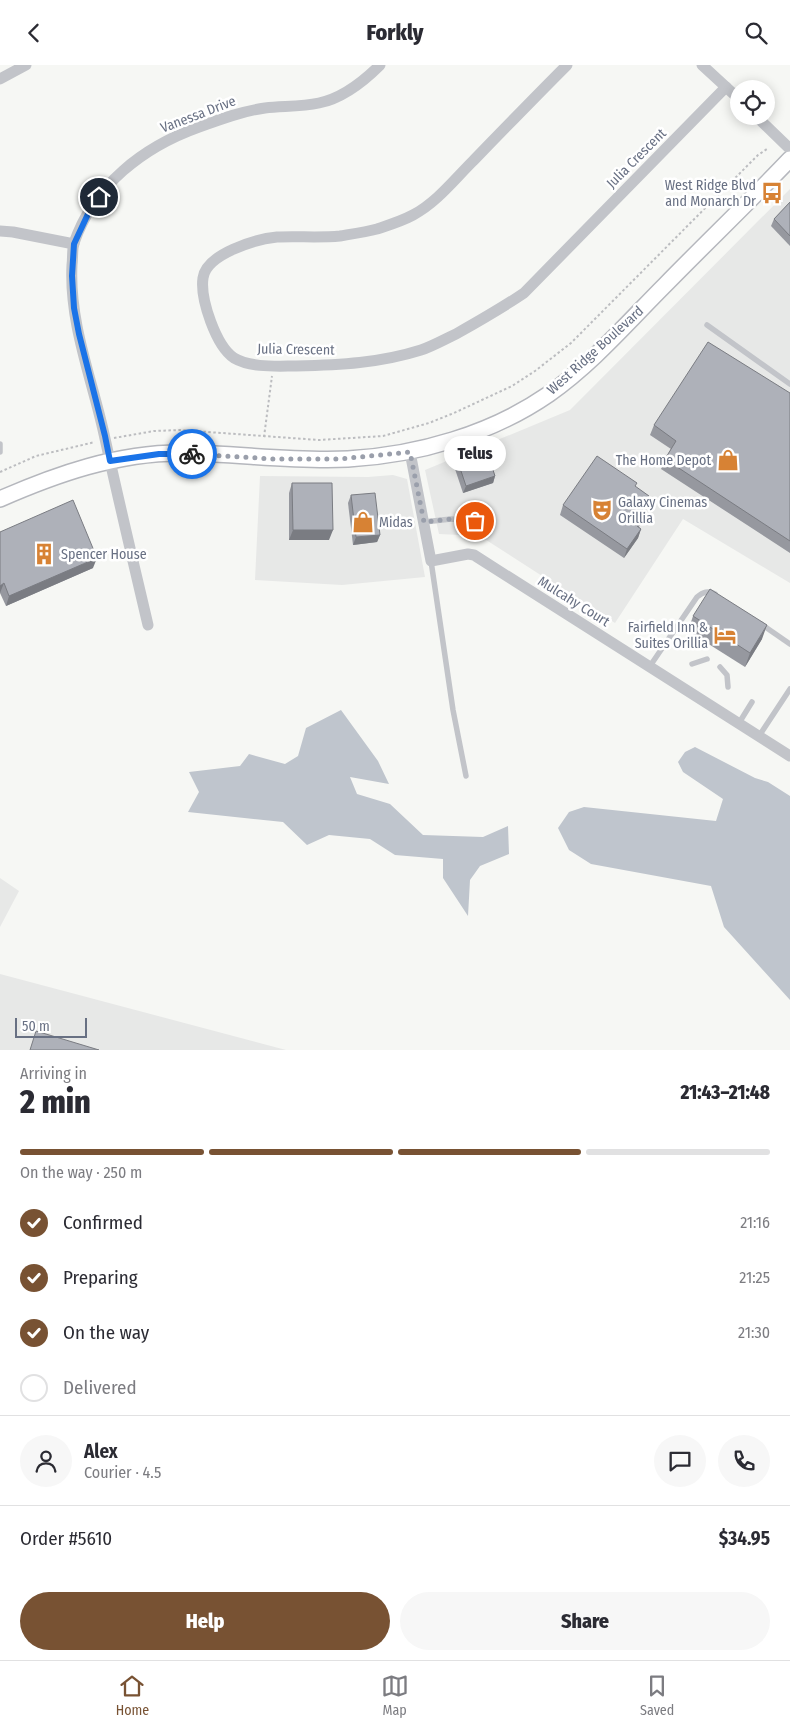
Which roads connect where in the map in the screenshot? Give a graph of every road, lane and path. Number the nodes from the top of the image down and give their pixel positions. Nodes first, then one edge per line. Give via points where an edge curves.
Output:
1 (26, 65) edge
2 (380, 65) edge
3 (566, 65) edge
4 (702, 65) edge
5 (0, 79) edge
6 (726, 87) junction
7 (730, 91) edge
8 (765, 125) edge
9 (767, 149) dead end
10 (790, 149) edge
11 (790, 159) edge
12 (0, 231) edge
13 (74, 244) junction
14 (707, 325) dead end
15 (274, 366) junction
16 (790, 384) edge
17 (264, 437) junction
18 (105, 440) junction
19 (0, 444) edge
20 (410, 452) junction
21 (0, 453) edge
22 (110, 461) junction
23 (0, 472) edge
24 (0, 499) edge
25 (488, 519) dead end
26 (424, 522) junction
27 (431, 561) junction
28 (721, 598) edge
29 (752, 618) edge
30 (148, 625) dead end
31 (790, 644) edge
32 (707, 659) dead end
33 (692, 664) dead end
34 (650, 667) junction
35 (720, 667) dead end
36 (728, 687) dead end
37 (790, 689) edge
38 (752, 702) dead end
39 (739, 723) junction
40 (760, 736) junction
41 (790, 756) edge
42 (466, 776) dead end

1 - 5 street
2 - 13 street, Vanessa Drive via 350,90 320,103 247,111 166,140 113,179 88,214
3 - 15 street, Julia Crescent via 445,189 413,215 377,229 340,236 264,239 214,260 206,269 203,288 212,325 220,342 233,357 243,362
4 - 6 street
6 - 7 street
6 - 15 street, Julia Crescent via 524,293 503,308 424,349 394,358 340,365
8 - 10 street
9 - 17 path via 571,343 512,386 446,416 383,436
11 - 20 street, West Ridge Boulevard via 597,353 550,393 503,420 457,439
12 - 13 street
13 - 18 street, Vanessa Drive via 74,308
14 - 16 lane
15 - 17 path
17 - 18 path via 180,430
18 - 22 street, Vanessa Drive
18 - 23 path via 44,453
19 - 21 lane
20 - 22 street, West Ridge Boulevard via 339,459 180,453
20 - 26 street
22 - 24 street, West Ridge Boulevard via 38,483
22 - 30 street, Vanessa Drive
25 - 26 lane
26 - 27 street
27 - 34 street, Mulcahy Court via 468,553 474,555
27 - 42 lane
28 - 34 lane via 710,591 697,597
29 - 31 lane
32 - 33 lane
34 - 39 street, Mulcahy Court
35 - 36 lane via 727,675
37 - 40 lane
38 - 39 lane
39 - 40 street, Mulcahy Court
40 - 41 street, Mulcahy Court

